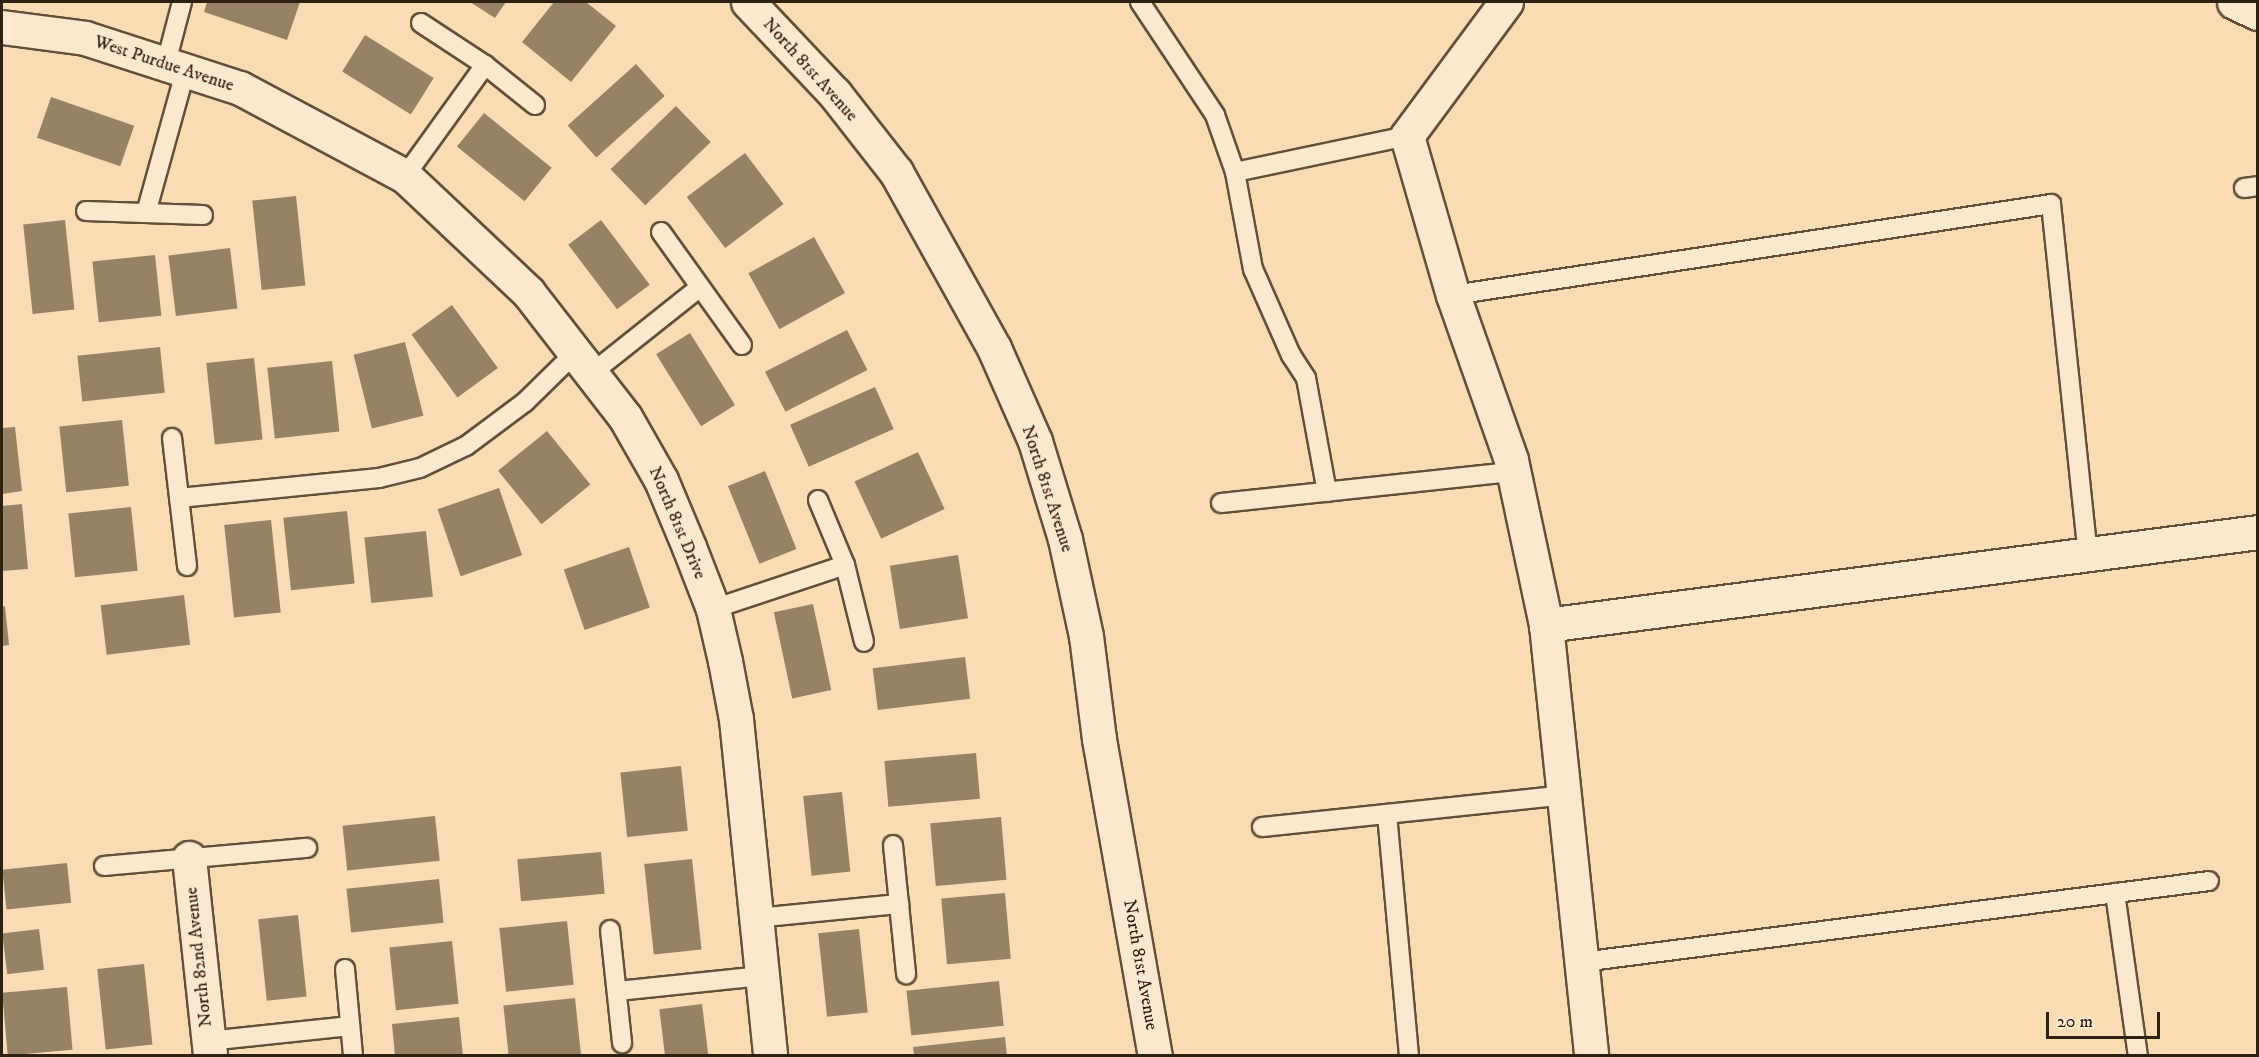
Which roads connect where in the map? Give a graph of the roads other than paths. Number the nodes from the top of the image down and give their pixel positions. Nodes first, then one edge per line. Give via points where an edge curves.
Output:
1 (182, 2) edge
2 (748, 2) edge
3 (1140, 2) edge
4 (1506, 2) edge
5 (2234, 2) edge
6 (2258, 13) edge
7 (421, 22) dead end
8 (2, 27) edge
9 (485, 65) junction
10 (176, 66) junction
11 (535, 105) dead end
12 (319, 128) joint
13 (1407, 136) junction
14 (1235, 172) junction
15 (405, 176) junction
16 (86, 211) dead end
17 (146, 213) junction
18 (203, 215) dead end
19 (661, 232) dead end
20 (700, 287) junction
21 (1453, 296) junction
22 (742, 345) dead end
23 (584, 363) junction
24 (172, 438) dead end
25 (1513, 472) junction
26 (1327, 492) junction
27 (179, 498) junction
28 (818, 500) dead end
29 (1221, 503) dead end
30 (2258, 532) edge
31 (2088, 554) junction
32 (844, 565) junction
33 (188, 566) dead end
34 (712, 609) junction
35 (1546, 625) junction
36 (864, 642) dead end
37 (1564, 795) junction
38 (1387, 814) junction
39 (1262, 827) dead end
40 (892, 845) dead end
41 (307, 848) dead end
42 (189, 858) junction
43 (104, 866) dead end
44 (2210, 881) dead end
45 (2115, 893) junction
46 (899, 904) junction
47 (756, 918) junction
48 (610, 930) dead end
49 (1581, 962) junction
50 (345, 969) dead end
51 (906, 974) dead end
52 (762, 976) junction
53 (617, 991) junction
54 (350, 1026) junction
55 (622, 1043) dead end
56 (209, 1048) edge
57 (353, 1056) edge
58 (770, 1056) edge
59 (1155, 1056) edge
60 (1409, 1056) edge
61 (1591, 1056) edge
62 (2138, 1056) edge

1 - 10 lane
2 - 59 street, North 81st Avenue via 835,94 896,172 994,348 1035,441 1065,539 1086,636 1099,739
3 - 14 lane via 1215,115
4 - 13 street
5 - 6 street
7 - 9 lane
8 - 10 street, West Purdue Avenue via 85,38
9 - 11 lane
9 - 15 lane
10 - 12 street, West Purdue Avenue via 240,88
10 - 17 lane
12 - 15 street, North 81st Drive
13 - 14 lane
13 - 21 street
14 - 26 lane via 1253,269 1291,355 1306,378
15 - 23 street, North 81st Drive via 528,292
16 - 17 lane
17 - 18 lane
19 - 20 lane
20 - 22 lane
20 - 23 lane
21 - 25 street
21 - 31 lane via 2052,204
23 - 27 lane via 474,440 420,468 380,478
23 - 34 street, North 81st Drive via 625,417 661,480
24 - 27 lane
25 - 26 lane
25 - 35 street
26 - 29 lane
27 - 33 lane
28 - 32 lane
30 - 31 street
31 - 35 street
32 - 34 lane
32 - 36 lane
34 - 47 street, North 81st Drive via 736,719
35 - 37 street
37 - 38 lane
37 - 49 street
38 - 39 lane
38 - 60 lane
40 - 46 lane
41 - 42 lane
42 - 43 lane
42 - 56 street, North 82nd Avenue
44 - 45 lane
45 - 49 lane
45 - 62 lane
46 - 47 lane
46 - 51 lane
47 - 52 street, North 81st Drive
48 - 53 lane
49 - 61 street
50 - 54 lane
52 - 53 lane
52 - 58 street, North 81st Drive
53 - 55 lane
54 - 56 lane
54 - 57 lane

